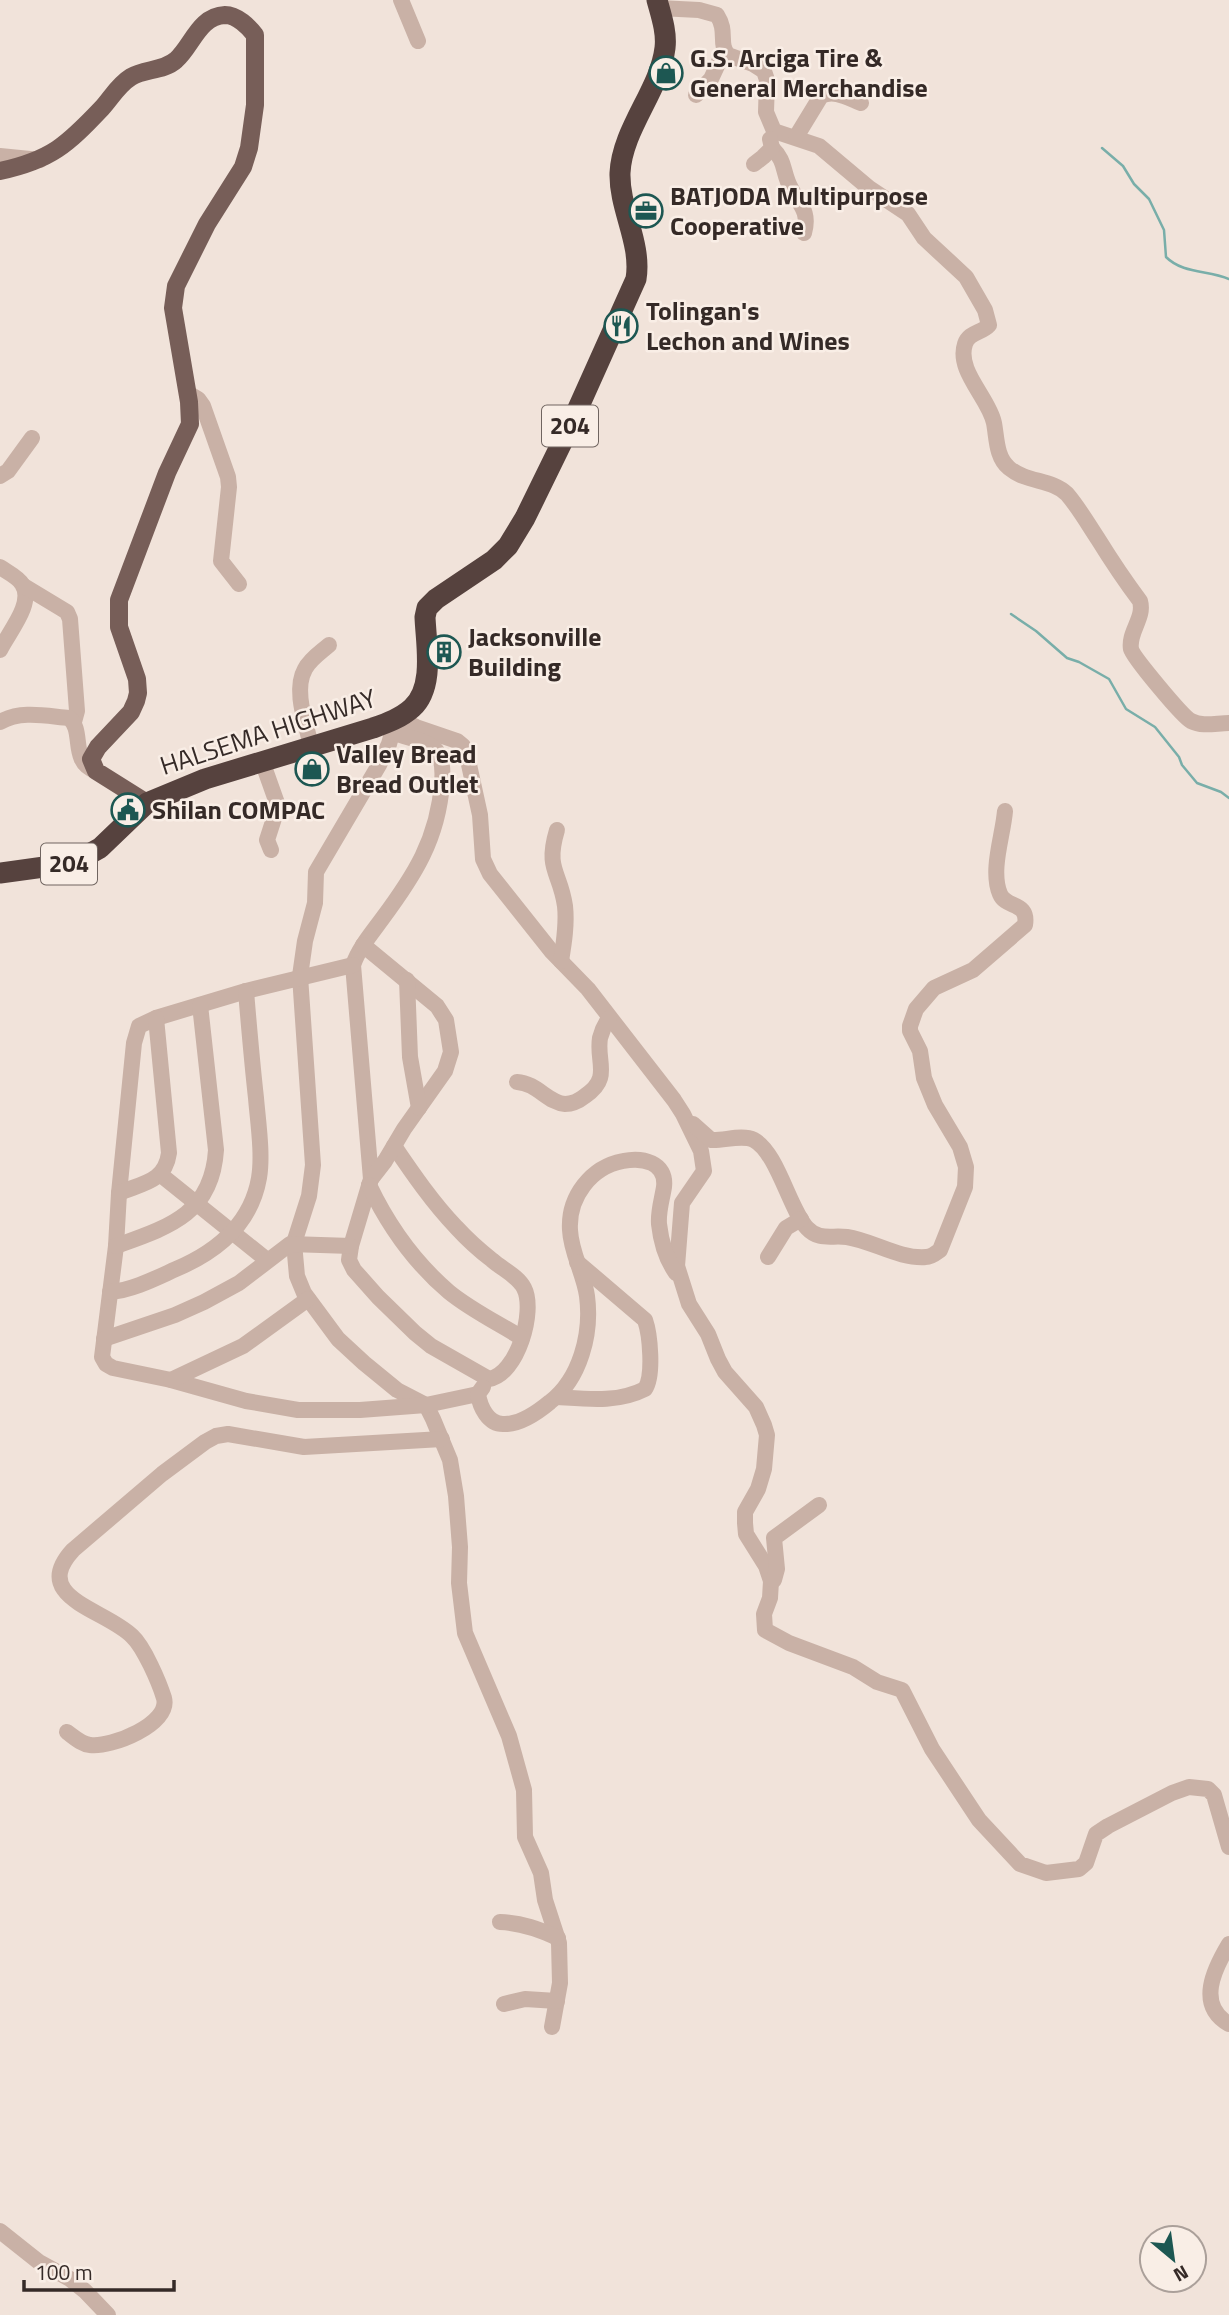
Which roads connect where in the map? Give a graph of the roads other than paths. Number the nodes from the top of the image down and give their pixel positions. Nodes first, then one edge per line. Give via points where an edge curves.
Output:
1 (401, 0) edge
2 (658, 4) edge
3 (418, 41) dead end
4 (724, 51) junction
5 (696, 96) dead end
6 (861, 103) dead end
7 (774, 131) junction
8 (796, 137) junction
9 (772, 148) junction
10 (0, 156) edge
11 (40, 160) junction
12 (754, 164) dead end
13 (0, 171) edge
14 (804, 233) dead end
15 (188, 393) junction
16 (32, 438) dead end
17 (0, 475) edge
18 (0, 567) edge
19 (239, 584) dead end
20 (23, 586) junction
21 (329, 645) dead end
22 (0, 650) edge
23 (0, 720) edge
24 (74, 722) junction
25 (397, 722) junction
26 (1229, 723) edge
27 (311, 746) junction
28 (262, 761) junction
29 (96, 771) junction
30 (147, 803) junction
31 (1005, 811) dead end
32 (558, 830) dead end
33 (271, 850) dead end
34 (0, 873) edge
35 (363, 945) junction
36 (561, 961) junction
37 (353, 965) junction
38 (300, 976) junction
39 (407, 980) junction
40 (246, 991) junction
41 (200, 1005) junction
42 (156, 1018) junction
43 (609, 1018) junction
44 (517, 1082) dead end
45 (419, 1108) junction
46 (683, 1114) junction
47 (394, 1146) junction
48 (161, 1175) junction
49 (370, 1182) junction
50 (119, 1193) junction
51 (196, 1204) junction
52 (801, 1219) junction
53 (232, 1233) junction
54 (294, 1242) junction
55 (116, 1246) junction
56 (351, 1246) junction
57 (768, 1257) dead end
58 (267, 1260) junction
59 (578, 1262) junction
60 (680, 1279) junction
61 (110, 1292) junction
62 (308, 1299) junction
63 (522, 1338) junction
64 (104, 1339) junction
65 (489, 1379) junction
66 (172, 1380) junction
67 (478, 1394) junction
68 (557, 1397) junction
69 (425, 1405) junction
70 (442, 1439) junction
71 (819, 1504) dead end
72 (771, 1585) junction
73 (67, 1732) dead end
74 (1229, 1847) edge
75 (500, 1922) dead end
76 (558, 1938) junction
77 (1229, 1944) edge
78 (557, 2001) junction
79 (504, 2004) dead end
80 (1229, 2024) edge
81 (552, 2027) dead end
82 (0, 2231) edge
83 (108, 2315) edge

1 - 3 street
2 - 4 street via 717,15 723,25
2 - 25 highway, HALSEMA HIGHWAY / 204 via 665,39 663,58 626,144 620,174 637,258 636,279 571,424 508,546 427,608 424,687 413,707
4 - 5 street
4 - 7 street via 765,71 766,112
6 - 8 street via 826,93
7 - 8 street
7 - 9 street
8 - 26 street via 819,146 908,214 924,238 965,277 989,325 968,338 965,360 991,411 1002,459 1021,476 1065,492 1080,511 1140,601 1141,615 1131,650 1173,705 1191,721 1215,726
9 - 12 street
9 - 14 street via 806,214
10 - 11 street
11 - 13 main road
11 - 15 main road via 59,150 132,76 176,60 212,18 227,15 238,19 256,35 249,148 173,298
15 - 19 street via 203,406 228,477 221,561
15 - 29 main road via 190,424 119,600 119,627 138,693 131,712 92,755
16 - 17 street
18 - 20 street
20 - 22 street via 25,597 18,621
20 - 24 street via 70,619
21 - 27 street via 305,669 299,686
23 - 24 street via 38,715
24 - 29 street via 81,757
25 - 27 highway, HALSEMA HIGHWAY / 204
25 - 35 street via 440,756 441,797 424,855
25 - 36 street via 463,746 480,815 485,866
25 - 38 street via 379,765 318,869
27 - 28 highway, HALSEMA HIGHWAY / 204
28 - 30 highway, HALSEMA HIGHWAY / 204
28 - 33 street via 278,806 267,839
29 - 30 main road
30 - 34 highway, HALSEMA HIGHWAY / 204 via 87,857 62,866
31 - 52 street via 998,885 1005,901 1026,915 1026,925 973,970 934,988 916,1009 910,1026 924,1078 966,1167 965,1186 942,1247 924,1257 845,1237 822,1238
32 - 36 street via 551,858 565,905
35 - 37 street
35 - 39 street
36 - 43 street
37 - 38 street
37 - 49 street
38 - 40 street
38 - 54 street via 313,1165 309,1196
39 - 45 street via 410,1057
39 - 45 street via 446,1020 452,1052
40 - 41 street
40 - 53 street via 259,1178 248,1209
41 - 42 street
41 - 51 street via 216,1150 210,1184
42 - 48 street via 169,1153
42 - 50 street via 137,1029
43 - 44 street via 600,1040 599,1083 579,1101 555,1102 529,1084
43 - 46 street
45 - 47 street
46 - 52 street via 711,1140 755,1140 773,1163
46 - 60 street via 701,1151 704,1171 682,1203 677,1257
47 - 49 street
47 - 63 street via 456,1227 524,1286 529,1307
48 - 50 street
48 - 51 street
49 - 56 street
49 - 63 street via 382,1209 420,1264 450,1293
50 - 55 street
51 - 53 street
51 - 55 street via 177,1221
52 - 57 street via 786,1228
53 - 58 street
53 - 61 street via 187,1265
54 - 56 street
54 - 58 street
54 - 62 street via 297,1276
55 - 61 street
56 - 65 street via 352,1267 383,1302 432,1346
58 - 64 street via 204,1303
59 - 60 street via 570,1218 582,1186 610,1164 648,1161 664,1180 659,1224 667,1256
59 - 68 street via 587,1296 584,1348 571,1380
59 - 68 street via 643,1316 650,1379 645,1389 621,1397
60 - 72 street via 722,1366 756,1407 767,1435 764,1469 745,1512 745,1523
61 - 64 street
62 - 66 street via 243,1346
62 - 69 street via 338,1339 397,1390
63 - 65 street via 506,1369
64 - 66 street via 106,1364
65 - 67 street
66 - 69 street via 291,1410
67 - 68 street via 486,1415 500,1424 533,1414
67 - 69 street
69 - 70 street
70 - 73 street via 304,1447 228,1434 205,1442 162,1475 72,1550 58,1580 65,1593 132,1635 148,1661 164,1706 151,1724 104,1744 89,1745
70 - 76 street via 453,1475 465,1633 509,1736 524,1790 526,1837 541,1872
71 - 72 street via 774,1538 777,1569
72 - 74 street via 763,1621 767,1632 902,1690 932,1749 979,1820 1020,1864 1046,1873 1079,1869 1100,1830 1189,1787 1208,1789 1214,1795
75 - 76 street via 534,1927
76 - 78 street
77 - 80 street via 1215,1969 1209,1999 1218,2017
78 - 79 street
78 - 81 street
82 - 83 street via 39,2262 70,2279

